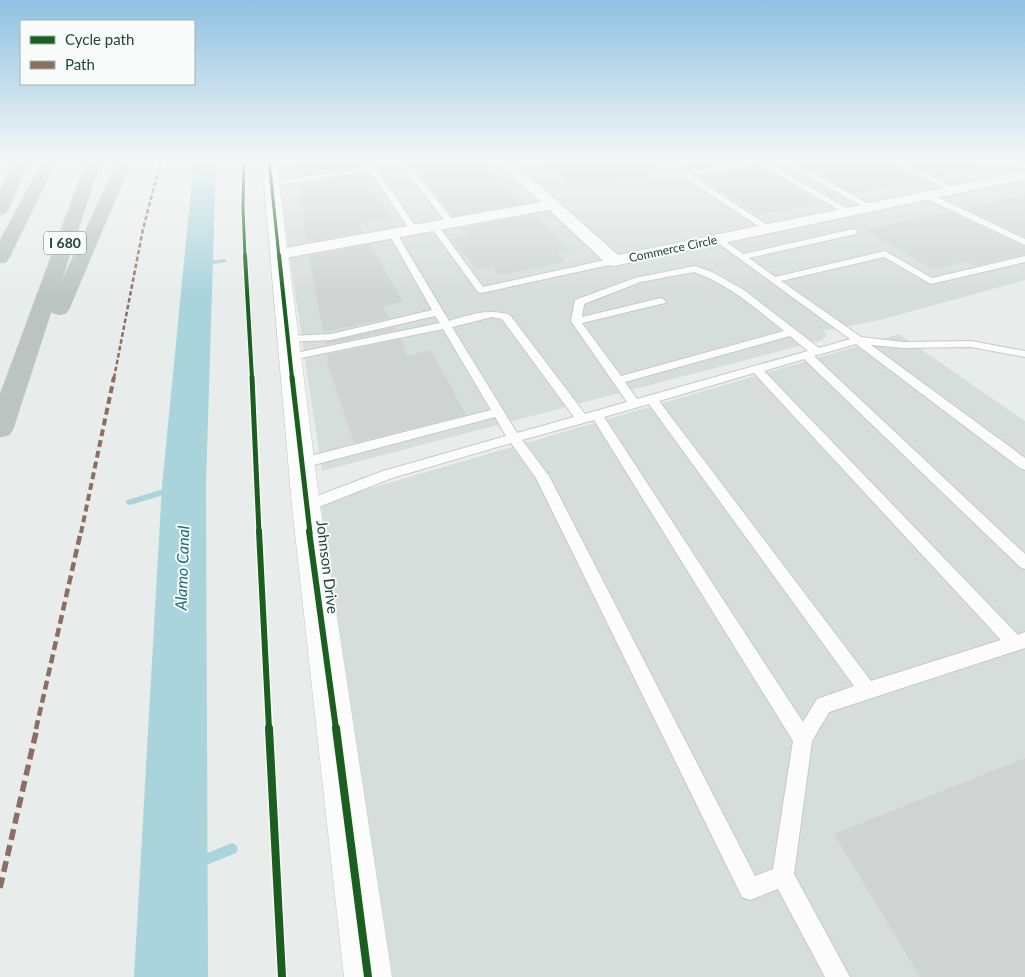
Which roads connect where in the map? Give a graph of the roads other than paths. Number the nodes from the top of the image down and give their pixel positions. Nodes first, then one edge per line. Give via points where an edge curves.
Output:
1 (551, 205) edge
2 (27, 206) edge
3 (78, 206) edge
4 (105, 206) edge
5 (274, 206) edge
6 (397, 206) edge
7 (437, 206) edge
8 (548, 206) edge
9 (731, 206) edge
10 (838, 206) edge
11 (868, 206) edge
12 (883, 206) edge
13 (948, 206) edge
14 (872, 208) junction
15 (849, 212) junction
16 (451, 223) junction
17 (434, 226) junction
18 (414, 230) junction
19 (768, 230) junction
20 (853, 232) dead end
21 (392, 234) junction
22 (718, 240) junction
23 (1025, 242) edge
24 (280, 254) junction
25 (741, 257) junction
26 (0, 258) edge
27 (1025, 259) edge
28 (614, 261) junction
29 (773, 280) junction
30 (732, 288) junction
31 (716, 290) dead end
32 (661, 301) dead end
33 (438, 312) junction
34 (576, 320) junction
35 (36, 325) junction
36 (446, 325) junction
37 (791, 332) junction
38 (858, 340) junction
39 (290, 348) junction
40 (811, 354) junction
41 (1025, 354) edge
42 (756, 369) junction
43 (618, 380) junction
44 (652, 399) junction
45 (635, 404) junction
46 (499, 412) junction
47 (590, 417) junction
48 (0, 429) edge
49 (514, 438) junction
50 (302, 463) junction
51 (1025, 464) edge
52 (306, 506) junction
53 (1025, 563) edge
54 (1020, 642) edge
55 (868, 691) junction
56 (803, 739) junction
57 (783, 876) junction
58 (368, 977) edge
59 (838, 977) edge

1 - 28 street, Commerce Circle
2 - 26 highway
3 - 35 highway, I 680
4 - 35 highway via 57,313
5 - 24 street, Johnson Drive
6 - 18 lane
7 - 16 lane
8 - 16 street
9 - 19 lane
10 - 15 lane
11 - 14 lane
12 - 14 street, Commerce Circle
13 - 23 lane
14 - 15 street, Commerce Circle
15 - 19 street, Commerce Circle
16 - 17 street
17 - 18 street
17 - 28 lane via 480,290
18 - 21 street
19 - 22 street, Commerce Circle
20 - 25 lane
21 - 24 street
21 - 33 lane
22 - 25 lane
22 - 28 street, Commerce Circle
24 - 39 street, Johnson Drive
25 - 29 lane
27 - 29 lane via 930,281 885,254
29 - 38 lane
30 - 31 lane
30 - 34 lane via 695,268 638,280 580,302
30 - 37 lane
32 - 34 lane
33 - 36 lane
33 - 39 lane
34 - 43 lane
35 - 48 highway, I 680
36 - 39 lane
36 - 46 lane
36 - 47 lane via 490,314 506,317
37 - 40 lane
37 - 43 lane
38 - 40 lane
38 - 41 lane via 903,345 971,344
38 - 51 lane
39 - 50 street, Johnson Drive
40 - 42 lane
40 - 53 lane
42 - 44 lane
42 - 54 lane
43 - 45 lane
44 - 45 lane
44 - 55 lane
45 - 47 lane
46 - 49 lane
46 - 50 lane
47 - 49 lane
47 - 56 lane
49 - 52 lane via 388,474
49 - 57 lane via 542,476 750,889
50 - 52 street, Johnson Drive
52 - 58 street, Johnson Drive
54 - 55 lane
55 - 56 lane via 823,705
56 - 57 lane
57 - 59 lane

